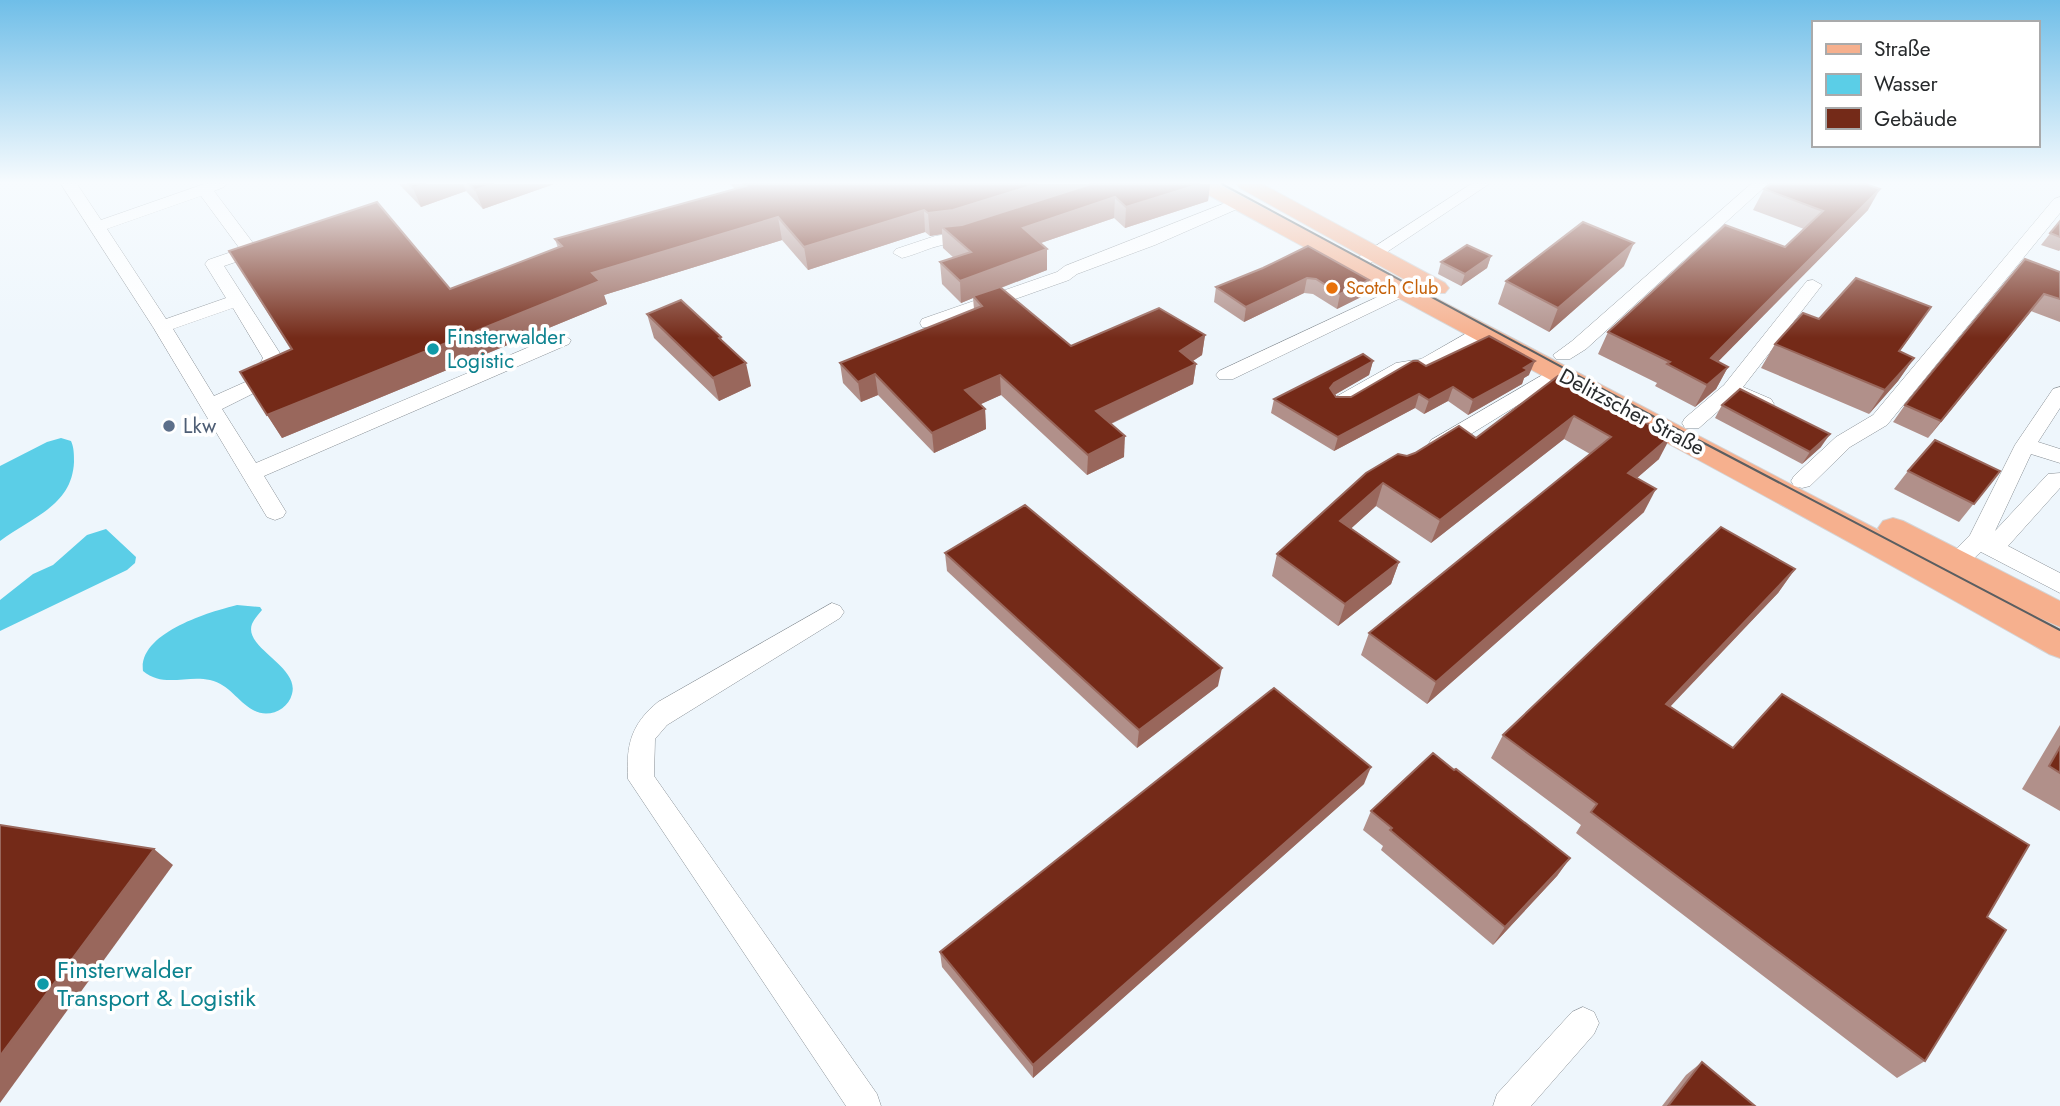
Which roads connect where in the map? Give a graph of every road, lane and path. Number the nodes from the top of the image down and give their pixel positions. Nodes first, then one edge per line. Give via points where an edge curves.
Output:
1 (102, 236) edge
2 (241, 236) edge
3 (966, 236) edge
4 (1159, 236) edge
5 (1307, 236) edge
6 (1337, 236) edge
7 (1402, 236) edge
8 (1702, 236) edge
9 (2032, 236) edge
10 (902, 253) dead end
11 (1376, 253) junction
12 (1353, 266) junction
13 (1813, 285) dead end
14 (1401, 291) junction
15 (236, 301) junction
16 (929, 323) dead end
17 (162, 327) junction
18 (1481, 331) junction
19 (562, 340) dead end
20 (1560, 364) junction
21 (1226, 375) dead end
22 (1731, 389) junction
23 (2060, 393) edge
24 (1339, 404) edge
25 (211, 405) junction
26 (1781, 412) edge
27 (1692, 423) junction
28 (1818, 430) edge
29 (1843, 442) junction
30 (2025, 444) junction
31 (1421, 456) edge
32 (2060, 456) edge
33 (252, 473) junction
34 (1802, 481) junction
35 (2060, 481) edge
36 (275, 512) dead end
37 (1985, 544) junction
38 (1956, 561) junction
39 (2060, 584) edge
40 (832, 611) dead end
41 (2060, 615) edge
42 (2060, 645) edge
43 (1583, 1023) dead end
44 (865, 1106) edge
45 (1509, 1106) edge

1 - 17 lane
2 - 15 street via 250,251 214,264
3 - 10 street
4 - 16 street via 1063,276
5 - 12 main road, Delitzscher Straße
6 - 11 main road, Delitzscher Straße
7 - 11 street
8 - 20 street
9 - 29 street via 1880,420
11 - 12 street
11 - 20 main road, Delitzscher Straße
12 - 14 main road, Delitzscher Straße
13 - 22 lane
14 - 18 main road, Delitzscher Straße
14 - 21 street
15 - 17 lane
15 - 25 street via 273,358 259,383
17 - 25 lane
18 - 20 main road, Delitzscher Straße
18 - 24 street via 1425,365 1402,367
19 - 33 street
20 - 27 main road, Delitzscher Straße
20 - 31 lane
20 - 42 main road, Delitzscher Straße
22 - 26 street
22 - 27 street
23 - 30 street
25 - 33 lane
27 - 34 main road, Delitzscher Straße
28 - 29 street
29 - 34 street
30 - 32 street
30 - 37 street
33 - 36 lane
34 - 38 main road, Delitzscher Straße
35 - 37 street via 2056,479
37 - 38 street
37 - 39 street
38 - 41 main road, Delitzscher Straße
40 - 44 street via 649,723 641,739 640,779
43 - 45 lane

